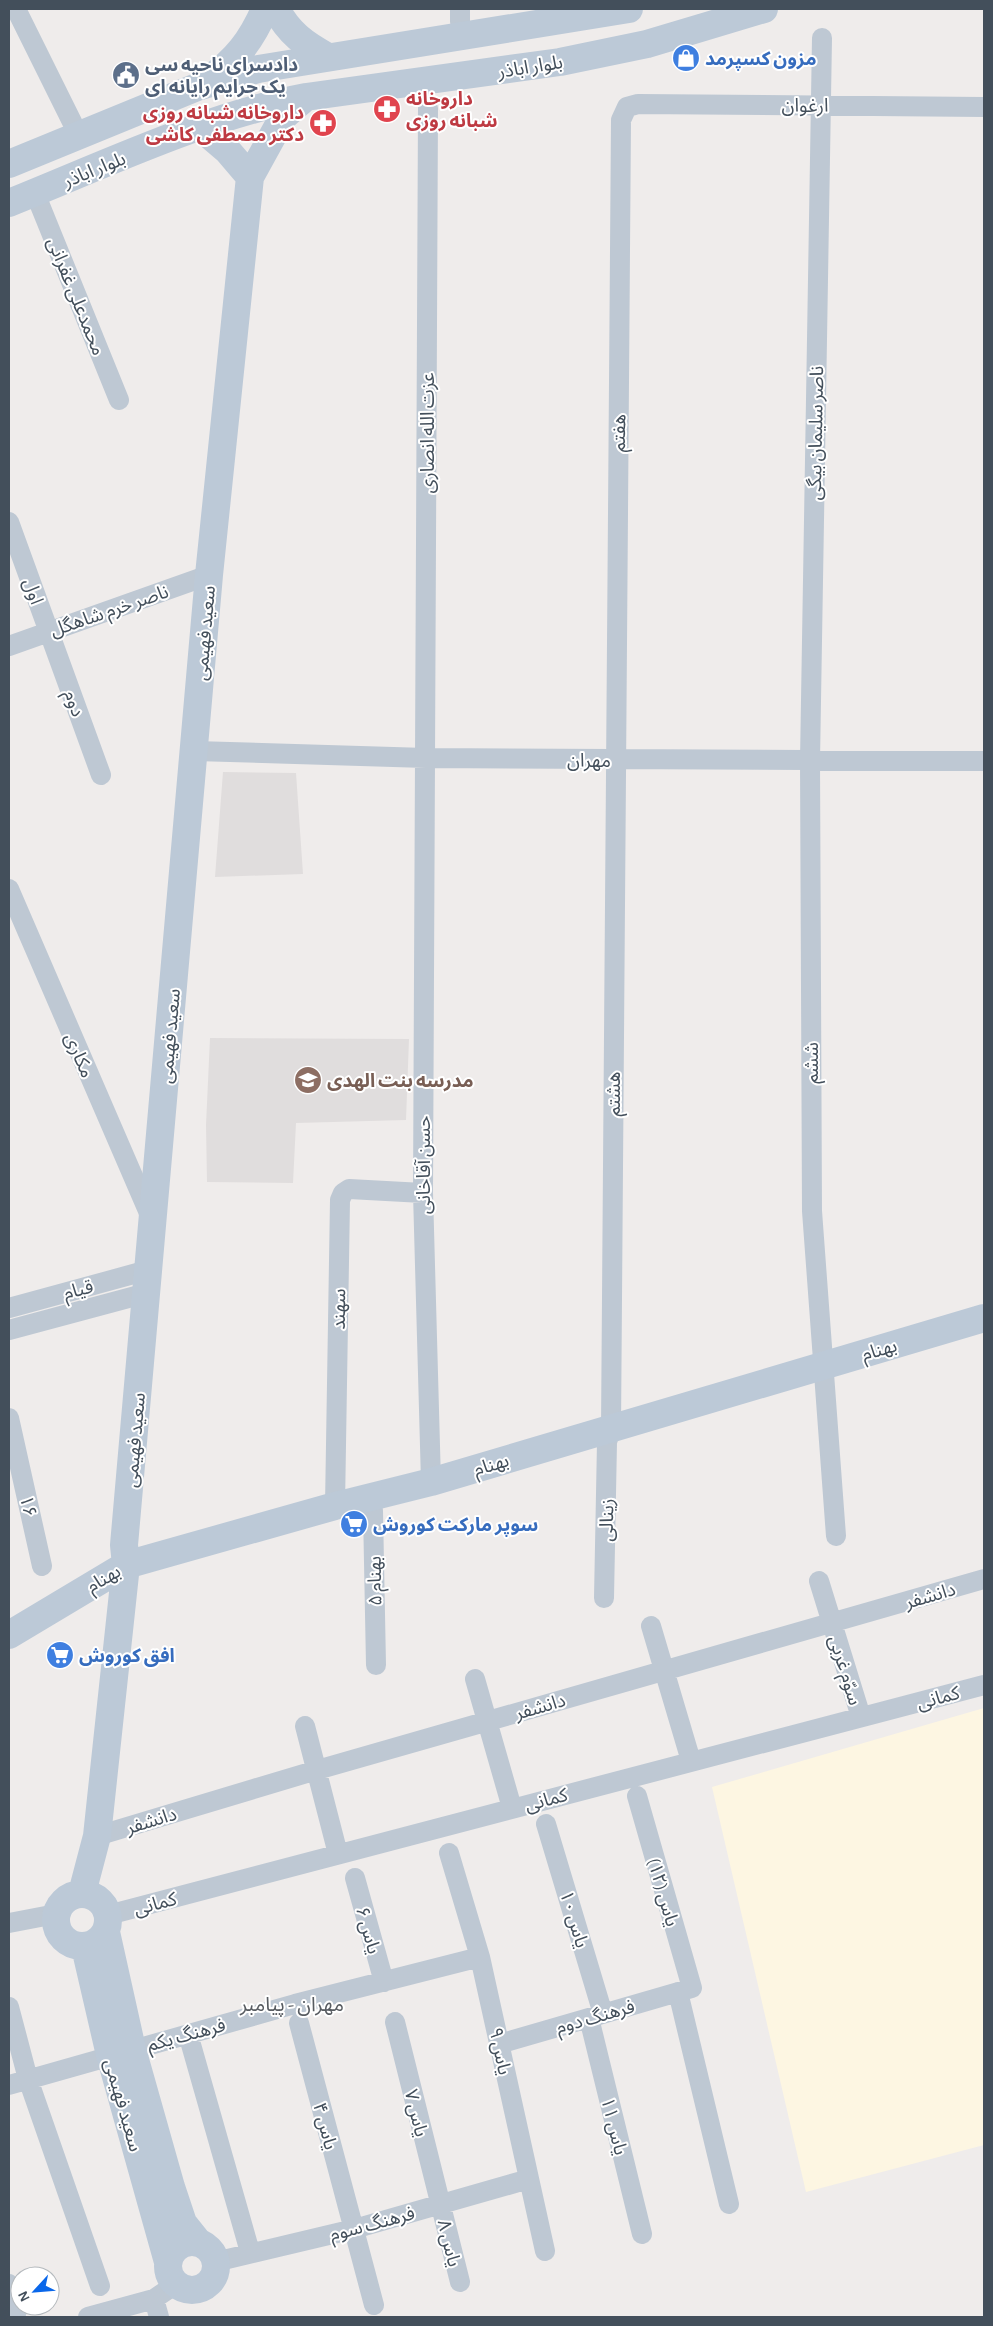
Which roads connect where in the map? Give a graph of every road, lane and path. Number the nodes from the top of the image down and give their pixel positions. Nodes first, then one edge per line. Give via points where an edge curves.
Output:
1 (16, 9) edge
2 (265, 9) edge
3 (276, 9) edge
4 (629, 9) edge
5 (764, 9) edge
6 (822, 38) dead end
7 (328, 57) junction
8 (197, 88) junction
9 (306, 97) junction
10 (820, 105) junction
11 (627, 107) joint
12 (984, 107) edge
13 (428, 108) dead end
14 (200, 127) junction
15 (79, 136) junction
16 (9, 164) edge
17 (250, 177) junction
18 (35, 193) junction
19 (9, 203) edge
20 (119, 400) dead end
21 (9, 522) edge
22 (209, 575) junction
23 (49, 631) junction
24 (9, 646) edge
25 (195, 751) junction
26 (426, 758) junction
27 (615, 760) junction
28 (810, 761) junction
29 (984, 761) edge
30 (101, 775) dead end
31 (9, 889) edge
32 (422, 1193) junction
33 (152, 1220) junction
34 (147, 1281) junction
35 (9, 1308) edge
36 (984, 1318) edge
37 (9, 1330) edge
38 (824, 1365) junction
39 (9, 1418) edge
40 (609, 1435) junction
41 (431, 1482) junction
42 (370, 1497) junction
43 (334, 1506) junction
44 (836, 1536) dead end
45 (126, 1565) junction
46 (42, 1566) dead end
47 (984, 1579) edge
48 (819, 1581) dead end
49 (604, 1598) dead end
50 (832, 1623) junction
51 (651, 1626) dead end
52 (9, 1635) edge
53 (376, 1666) dead end
54 (664, 1671) junction
55 (475, 1679) dead end
56 (984, 1685) edge
57 (861, 1717) junction
58 (487, 1722) junction
59 (305, 1726) dead end
60 (691, 1761) junction
61 (317, 1770) junction
62 (637, 1796) dead end
63 (512, 1808) junction
64 (546, 1824) dead end
65 (97, 1836) junction
66 (449, 1853) dead end
67 (338, 1854) junction
68 (355, 1878) dead end
69 (82, 1893) junction
70 (56, 1914) junction
71 (9, 1923) edge
72 (100, 1931) junction
73 (480, 1957) junction
74 (384, 1982) junction
75 (685, 1990) junction
76 (9, 2007) edge
77 (596, 2016) junction
78 (298, 2022) dead end
79 (394, 2022) dead end
80 (188, 2034) junction
81 (499, 2044) junction
82 (121, 2052) junction
83 (28, 2079) junction
84 (9, 2085) edge
85 (529, 2179) junction
86 (440, 2204) junction
87 (729, 2204) dead end
88 (354, 2229) junction
89 (642, 2234) dead end
90 (545, 2251) dead end
91 (250, 2252) junction
92 (207, 2253) junction
93 (460, 2282) dead end
94 (100, 2286) dead end
95 (164, 2291) edge
96 (374, 2305) dead end
97 (88, 2317) edge

1 - 15 street
2 - 8 main road via 254,34 229,65
3 - 7 main road via 283,23 303,43
4 - 7 main road, بلوار اباذر
5 - 9 main road, بلوار اباذر via 647,44 560,62
6 - 10 street, ناصر سلیمان بیگی
7 - 8 main road, بلوار اباذر via 258,69
8 - 15 main road, بلوار اباذر
9 - 14 main road, بلوار اباذر via 267,104
9 - 17 main road via 283,117
10 - 11 street, ارغوان via 638,104
10 - 12 street, ارغوان
10 - 28 street, ناصر سلیمان بیگی
11 - 27 street, هفتم via 620,120
13 - 26 street, عزت الله انصاری
14 - 17 main road via 227,150
14 - 18 main road, بلوار اباذر
15 - 16 main road, بلوار اباذر
17 - 22 main road, سعید فهیمی
18 - 19 main road, بلوار اباذر
18 - 20 street, محمدعلی غفرانی
21 - 23 street, اول
22 - 23 street, ناصر خرم شاهگل
22 - 25 main road, سعید فهیمی
23 - 24 street, ناصر خرم شاهگل
23 - 30 street, دوم
25 - 26 street, مهران
25 - 33 main road, سعید فهیمی
26 - 27 street, مهران
26 - 32 street, حسن آقاخانی
27 - 28 street, مهران
27 - 40 street, هشتم
28 - 29 street, مهران
28 - 38 street, ششم via 812,1211
31 - 33 street, مکاری
32 - 41 street, حسن آقاخانی
32 - 43 street, سهند via 349,1189 340,1200
33 - 34 main road, سعید فهیمی
34 - 35 street, قیام
34 - 37 street, قیام
34 - 45 main road, سعید فهیمی via 124,1545
36 - 38 main road, بهنام
38 - 40 main road, بهنام
38 - 44 street, ششم
39 - 46 street, ۱۶
40 - 41 main road, بهنام
40 - 49 street, زینالی
41 - 42 main road, بهنام
42 - 43 main road, بهنام
42 - 53 street, بهنام ۵ via 373,1511
43 - 45 main road, بهنام
45 - 52 main road, بهنام
45 - 65 main road, سعید فهیمی
47 - 50 street, دانشفر
48 - 50 street, سوّم غربی
50 - 54 street, دانشفر
50 - 57 street, سوّم غربی
51 - 54 street
54 - 58 street, دانشفر
54 - 60 street
55 - 58 street
56 - 57 street, کمانی
57 - 60 street, کمانی
58 - 61 street, دانشفر
58 - 63 street
59 - 61 street
60 - 63 street, کمانی
61 - 65 street, دانشفر
61 - 67 street
62 - 75 street, یاس (۱۲)
63 - 67 street, کمانی
64 - 77 street, یاس ۱۰
65 - 69 main road, سعید فهیمی
66 - 73 street, یاس ۹
67 - 72 street, کمانی
68 - 74 street, یاس ۶
69 - 70 main road via 66,1899
69 - 72 main road via 99,1900 105,1907
70 - 71 street
70 - 72 main road via 62,1938 68,1943
72 - 82 main road, سعید فهیمی
73 - 74 street, فرهنگ یکم
73 - 81 street, یاس ۹
74 - 80 street, فرهنگ یکم
75 - 77 street, فرهنگ دوم
75 - 87 street, یاس (۱۲)
76 - 83 street
77 - 81 street, فرهنگ دوم
77 - 89 street, یاس ۱۱
78 - 88 street, یاس ۴
79 - 86 street, یاس ۷
80 - 82 street, فرهنگ یکم
80 - 91 street
81 - 85 street, یاس ۹
82 - 83 street, فرهنگ یکم
82 - 92 main road, سعید فهیمی via 183,2222
82 - 95 main road, سعید فهیمی
83 - 84 street, فرهنگ یکم
83 - 94 street
85 - 86 street, فرهنگ سوم
85 - 90 street, یاس ۹
86 - 88 street, فرهنگ سوم
86 - 93 street, یاس ۸
88 - 91 street, فرهنگ سوم
88 - 96 street, یاس ۴
91 - 92 street, فرهنگ سوم
92 - 95 main road via 214,2275 205,2287 190,2291
92 - 95 main road via 191,2242 176,2248
95 - 97 street

